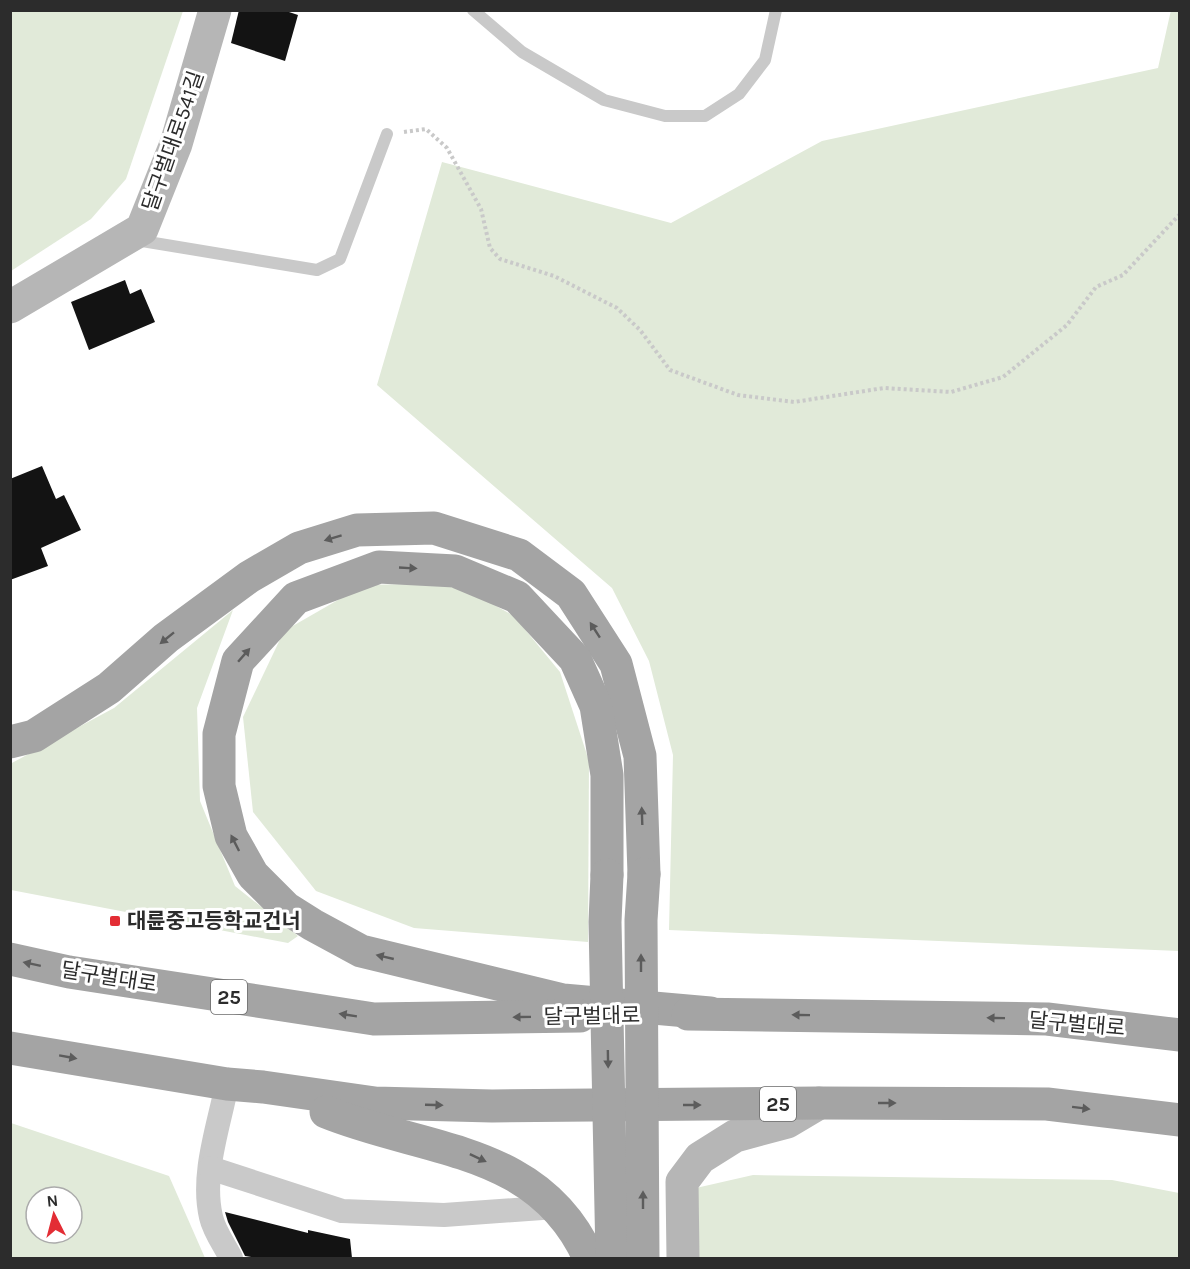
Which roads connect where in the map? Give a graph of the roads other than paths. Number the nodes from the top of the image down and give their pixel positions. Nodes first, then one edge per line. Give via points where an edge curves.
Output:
1 (215, 10) edge
2 (473, 10) edge
3 (776, 10) edge
4 (387, 134) road end
5 (126, 239) junction
6 (10, 307) edge
7 (10, 742) edge
8 (10, 959) edge
9 (710, 1013) junction
10 (1179, 1032) edge
11 (10, 1048) edge
12 (227, 1084) junction
13 (263, 1087) junction
14 (819, 1103) junction
15 (1179, 1120) edge
16 (210, 1168) junction
17 (556, 1207) junction
18 (682, 1247) edge
19 (231, 1258) edge
20 (589, 1258) edge
21 (612, 1258) edge
22 (643, 1258) edge

1 - 5 street, 달구벌대로541길 via 176,144 142,229
2 - 3 lane via 522,52 604,100 665,116 705,116 739,94 765,60
4 - 5 lane via 340,259 317,270
5 - 6 street, 달구벌대로541길
22 -> 7 main road, bridge via 644,874 640,756 616,664 572,594 519,555 434,528 357,530 299,548 249,577 166,638 109,688 34,736
9 -> 8 main road, 달구벌대로 / 25 via 374,1019 69,972
10 -> 9 main road, 달구벌대로 / 25 via 1047,1019
9 -> 21 main road, bridge via 563,1000 362,951 286,908 253,875 231,836 219,786 219,734 238,662 296,598 379,567 455,571 517,597 575,659 596,706 607,775 605,922
11 -> 12 main road, 25
12 - 13 main road, 25
12 - 16 street
13 -> 14 main road, 25 via 375,1103 468,1106
13 -> 17 main road via 333,1115 472,1155 522,1181
14 -> 15 main road, 25 via 1047,1104
14 - 18 street via 787,1122 735,1136 700,1158 682,1182
16 - 17 street via 342,1211 444,1215
16 - 19 street via 211,1218
17 - 20 main road

